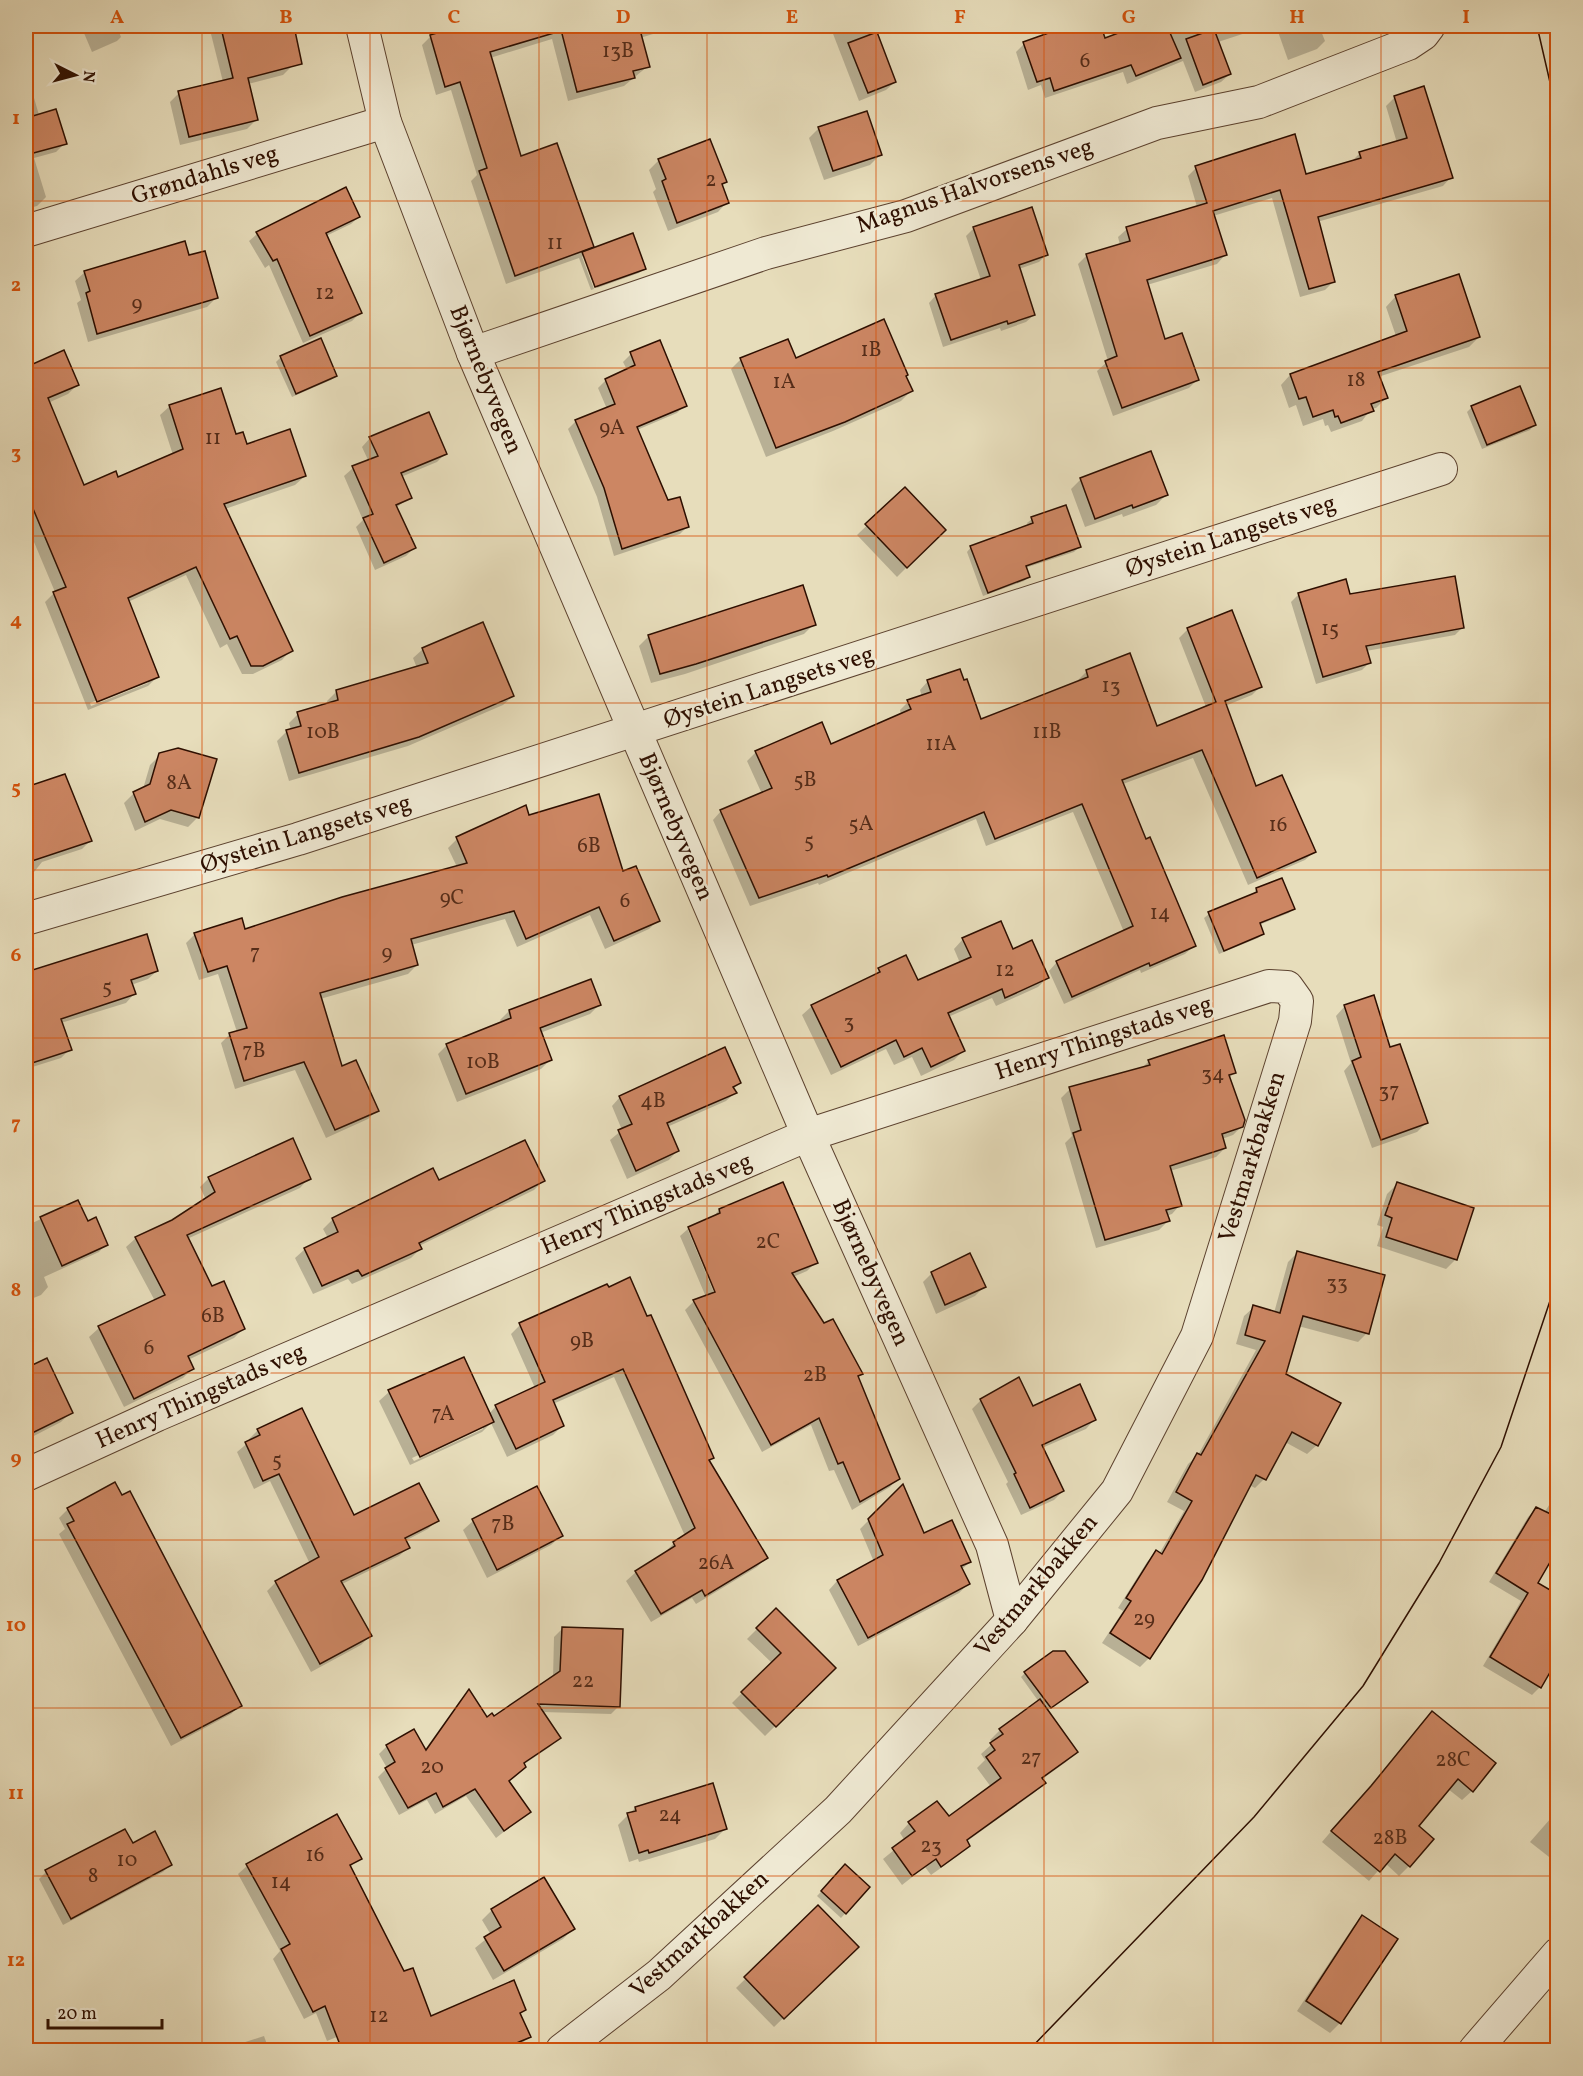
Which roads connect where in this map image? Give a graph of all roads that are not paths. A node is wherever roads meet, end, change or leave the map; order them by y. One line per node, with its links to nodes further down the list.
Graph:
1 (362, 26): 3 (street, Bjørnebyvegen)
2 (1418, 35): 5 (street, Magnus Halvorsens veg)
3 (385, 122): 4 (street, Grøndahls veg); 5 (street, Bjørnebyvegen)
4 (26, 231)
5 (472, 353): 7 (street, Bjørnebyvegen)
6 (1441, 469): 7 (street, Øystein Langsets veg)
7 (634, 731): 8 (street, Øystein Langsets veg); 10 (street, Bjørnebyvegen)
8 (26, 919)
9 (1287, 987): 10 (street, Henry Thingstads veg); 12 (street, Vestmarkbakken)
10 (808, 1135): 11 (street, Henry Thingstads veg); 12 (street, Bjørnebyvegen)
11 (26, 1474)
12 (1012, 1620): 14 (street, Vestmarkbakken)
13 (1557, 1954): 15 (street)
14 (562, 2050)
15 (1475, 2050)

